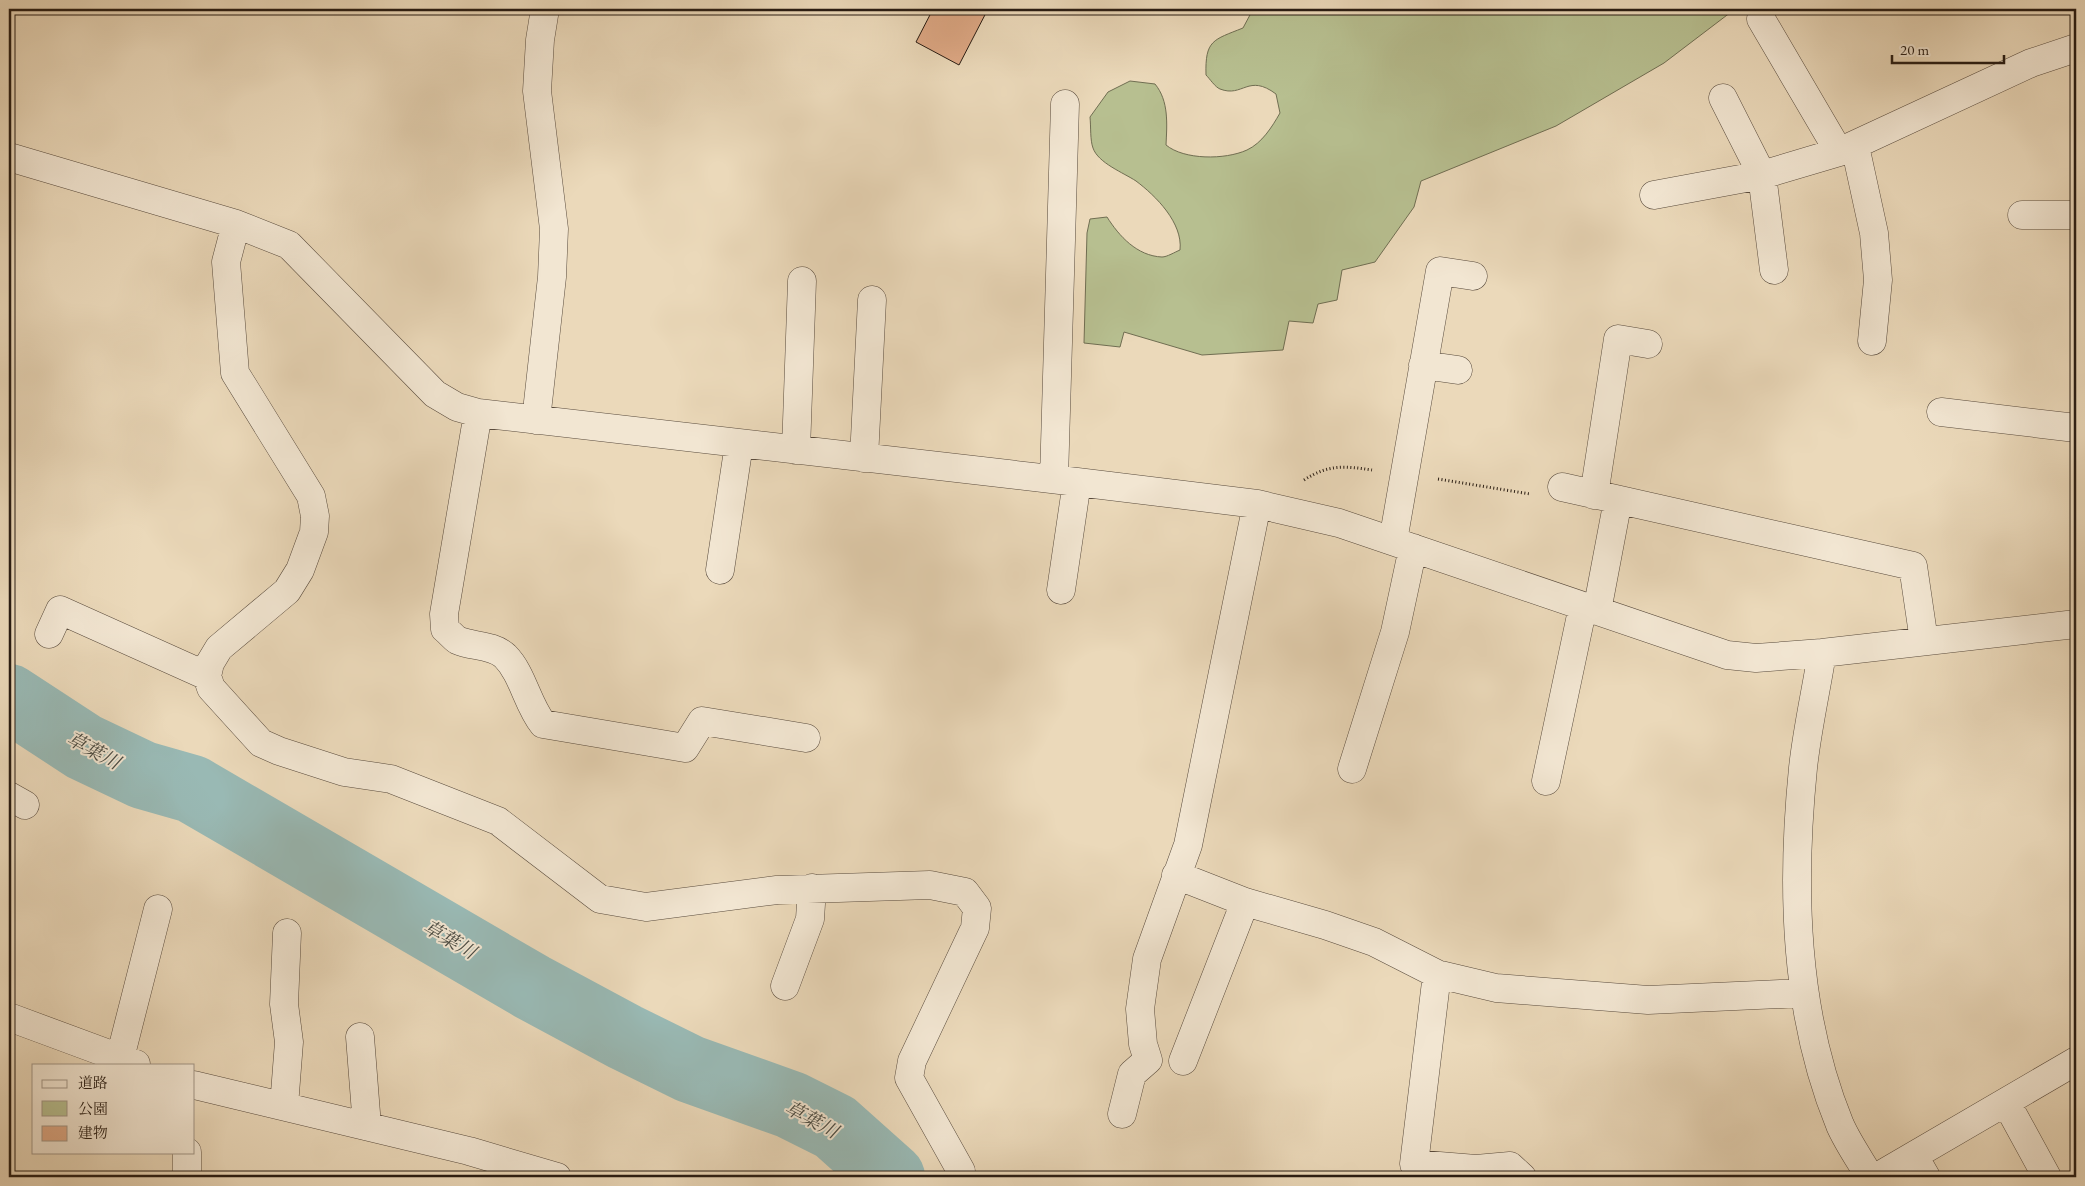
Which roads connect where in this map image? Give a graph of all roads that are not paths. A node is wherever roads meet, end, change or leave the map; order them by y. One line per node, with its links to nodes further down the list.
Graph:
1 (545, 9): 23 (street)
2 (1761, 19): 6 (street)
3 (2076, 48): 6 (street)
4 (1724, 98): 8 (street)
5 (1065, 104): 28 (street)
6 (1847, 149): 8 (street); 17 (street)
7 (9, 157): 12 (street)
8 (1762, 175): 9 (street); 13 (street)
9 (1654, 195)
10 (2022, 215): 11 (street)
11 (2076, 215)
12 (236, 224): 22 (street); 40 (street)
13 (1774, 270)
14 (1473, 276): 19 (street)
15 (802, 280): 26 (street)
16 (872, 300): 27 (street)
17 (1872, 340)
18 (1648, 344): 30 (street)
19 (1423, 365): 20 (street); 32 (street)
20 (1458, 370)
21 (1941, 412): 24 (street)
22 (478, 413): 23 (street); 41 (street)
23 (536, 420): 25 (street)
24 (2076, 428)
25 (739, 444): 26 (street); 33 (street)
26 (796, 450): 27 (street)
27 (864, 458): 28 (street)
28 (1065, 480): 31 (street); 34 (street)
29 (1562, 488): 30 (street)
30 (1606, 498): 35 (street); 38 (street)
31 (1258, 504): 32 (street); 44 (street)
32 (1403, 545): 35 (street); 42 (street)
33 (720, 570)
34 (1061, 590)
35 (1590, 608): 39 (street); 43 (street)
36 (2076, 624): 38 (street)
37 (49, 634): 40 (street)
38 (1924, 641): 39 (street)
39 (1822, 653): 51 (street)
40 (207, 676): 45 (street)
41 (806, 738)
42 (1352, 769)
43 (1546, 781)
44 (1176, 875): 46 (street); 60 (street)
45 (812, 888): 50 (street); 66 (street)
46 (1245, 902): 49 (street); 55 (street)
47 (158, 909): 54 (street)
48 (288, 933): 59 (street)
49 (1437, 974): 51 (street); 67 (street)
50 (785, 986)
51 (1803, 993): 68 (street)
52 (9, 1016): 54 (street)
53 (360, 1037): 61 (street)
54 (129, 1061)
55 (1183, 1061)
56 (2076, 1061): 58 (street)
57 (195, 1085): 59 (street)
58 (2006, 1102): 63 (street); 70 (street)
59 (284, 1106): 61 (street)
60 (1122, 1114)
61 (367, 1126): 65 (street)
62 (187, 1154): 64 (street)
63 (1920, 1166): 69 (street)
64 (187, 1177)
65 (557, 1177)
66 (961, 1177)
67 (1522, 1177)
68 (1870, 1177)
69 (1877, 1177)
70 (2047, 1177)

